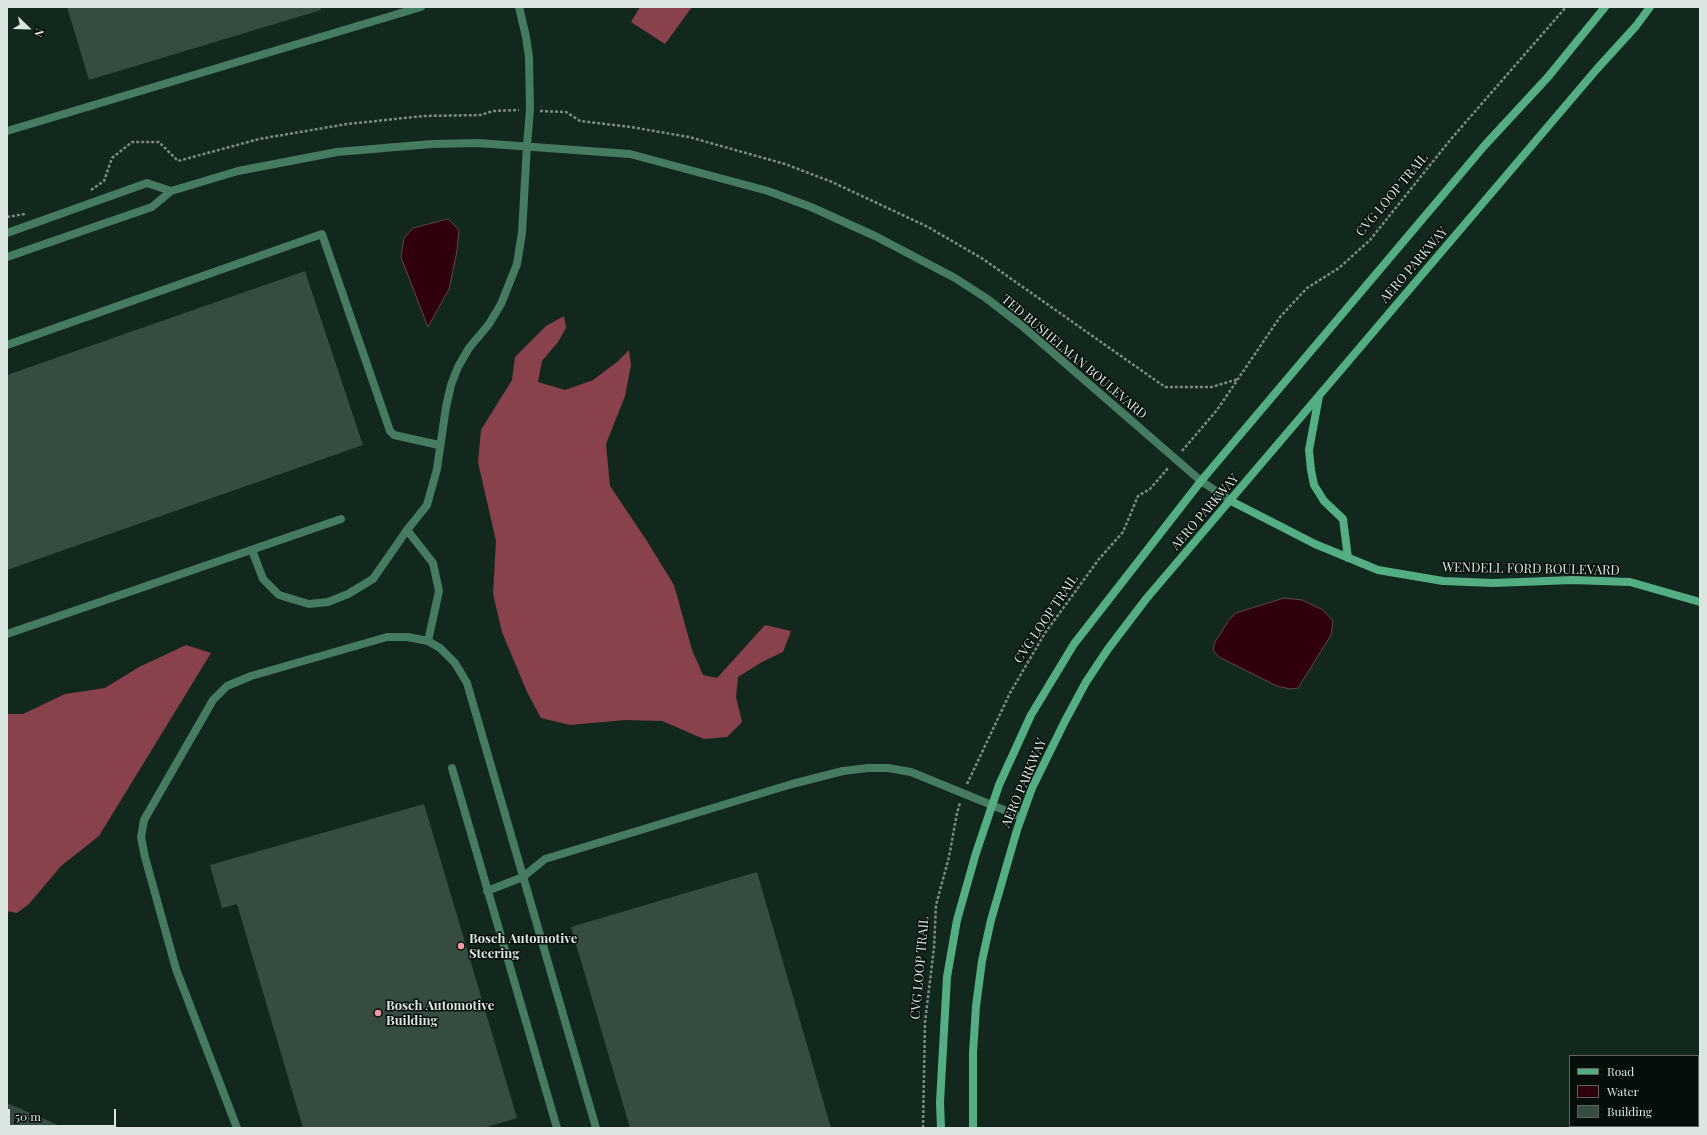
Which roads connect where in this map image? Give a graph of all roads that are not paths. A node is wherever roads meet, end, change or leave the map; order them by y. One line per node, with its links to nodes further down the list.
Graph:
1 (421, 7): 5 (street)
2 (518, 7): 6 (street)
3 (1605, 7): 13 (main road, AERO PARKWAY)
4 (1650, 7): 11 (main road, AERO PARKWAY)
5 (7, 131)
6 (527, 145): 7 (street, TED BUSHELMAN BOULEVARD); 12 (street); 13 (street, TED BUSHELMAN BOULEVARD)
7 (171, 191): 8 (street); 9 (street, TED BUSHELMAN BOULEVARD)
8 (7, 232)
9 (7, 257)
10 (7, 346): 12 (street)
11 (1320, 394): 14 (main road, AERO PARKWAY); 18 (main road)
12 (439, 446): 16 (street)
13 (1200, 481): 14 (street, TED BUSHELMAN BOULEVARD); 23 (main road, AERO PARKWAY)
14 (1231, 501): 18 (main road, WENDELL FORD BOULEVARD); 24 (main road, AERO PARKWAY)
15 (341, 519): 17 (street)
16 (406, 530): 17 (street); 21 (street)
17 (252, 550): 20 (street)
18 (1348, 558): 19 (main road, WENDELL FORD BOULEVARD)
19 (1700, 602)
20 (7, 634)
21 (428, 641): 25 (street); 27 (street)
22 (452, 768): 26 (street)
23 (992, 806): 24 (street); 25 (street); 30 (main road, AERO PARKWAY)
24 (1021, 817): 31 (main road, AERO PARKWAY)
25 (523, 877): 26 (street); 29 (street)
26 (487, 891): 28 (street)
27 (237, 1128)
28 (557, 1128)
29 (596, 1128)
30 (941, 1128)
31 (973, 1128)

